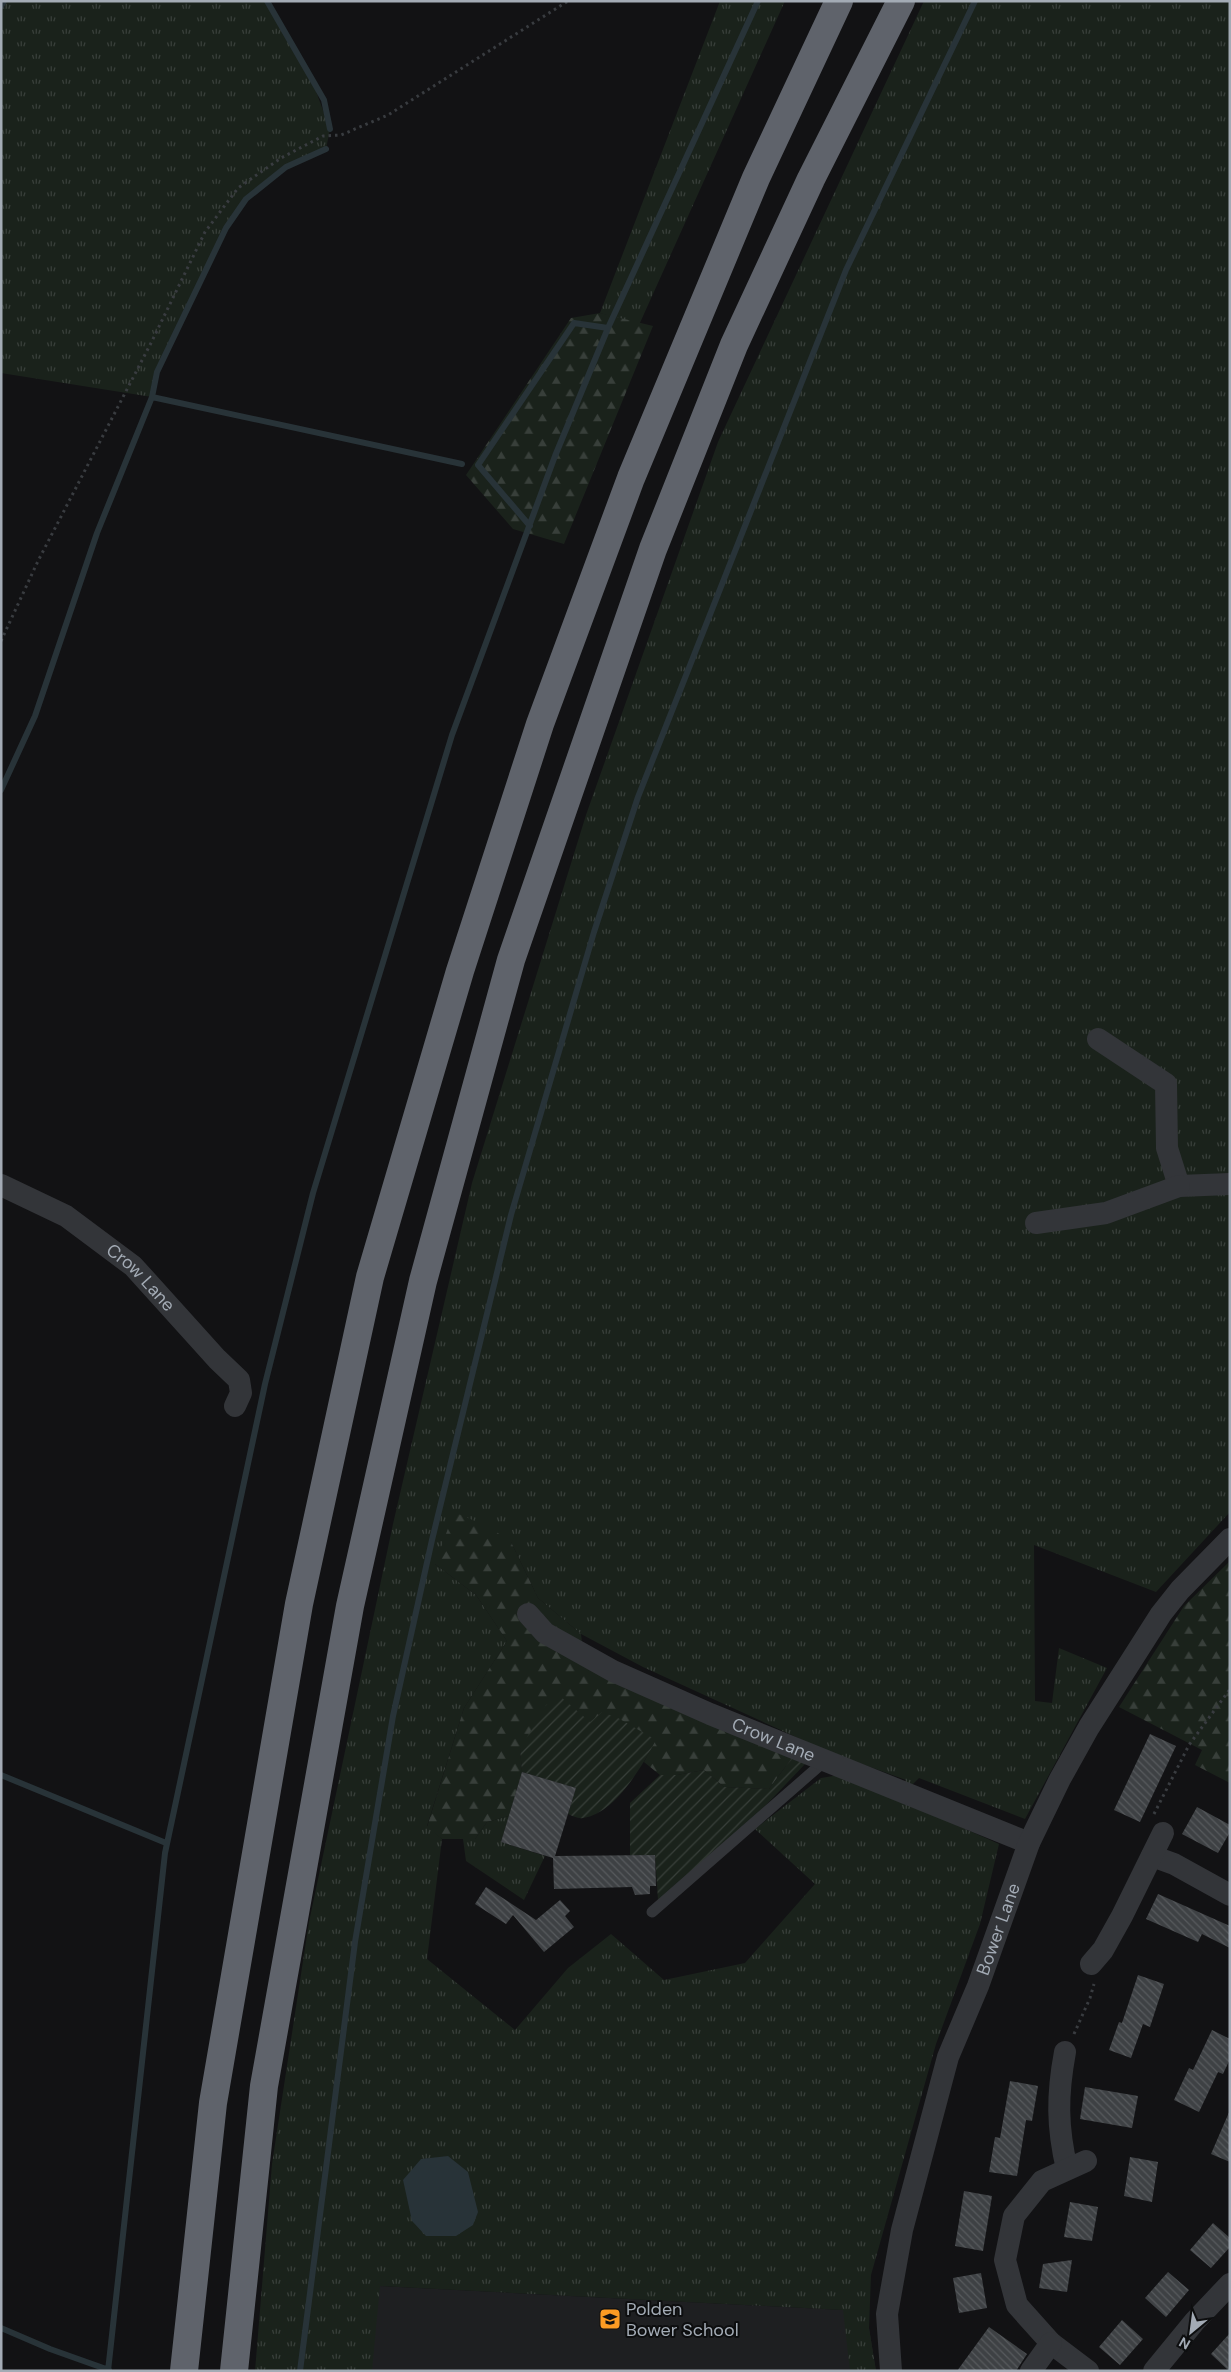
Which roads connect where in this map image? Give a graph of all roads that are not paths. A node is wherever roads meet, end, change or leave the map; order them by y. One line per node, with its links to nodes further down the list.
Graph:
1 (839, 1): 21 (highway)
2 (901, 1): 22 (highway)
3 (1098, 1038): 6 (street)
4 (1230, 1184): 6 (street)
5 (1, 1185): 8 (street, Crow Lane)
6 (1179, 1186): 7 (street)
7 (1036, 1223)
8 (235, 1406)
9 (1230, 1539): 13 (street, Bower Lane)
10 (528, 1614): 11 (street, Crow Lane)
11 (826, 1760): 13 (street, Crow Lane); 16 (lane)
12 (1163, 1833): 14 (street)
13 (1029, 1843): 23 (street, Bower Lane)
14 (1152, 1856): 15 (street); 17 (street)
15 (1230, 1895)
16 (652, 1912)
17 (1097, 1957)
18 (1065, 2052): 20 (street)
19 (1230, 2284): 26 (street)
20 (1051, 2343): 24 (street); 25 (street)
21 (184, 2371)
22 (234, 2371)
23 (891, 2371)
24 (1031, 2371)
25 (1088, 2371)
26 (1154, 2371)

